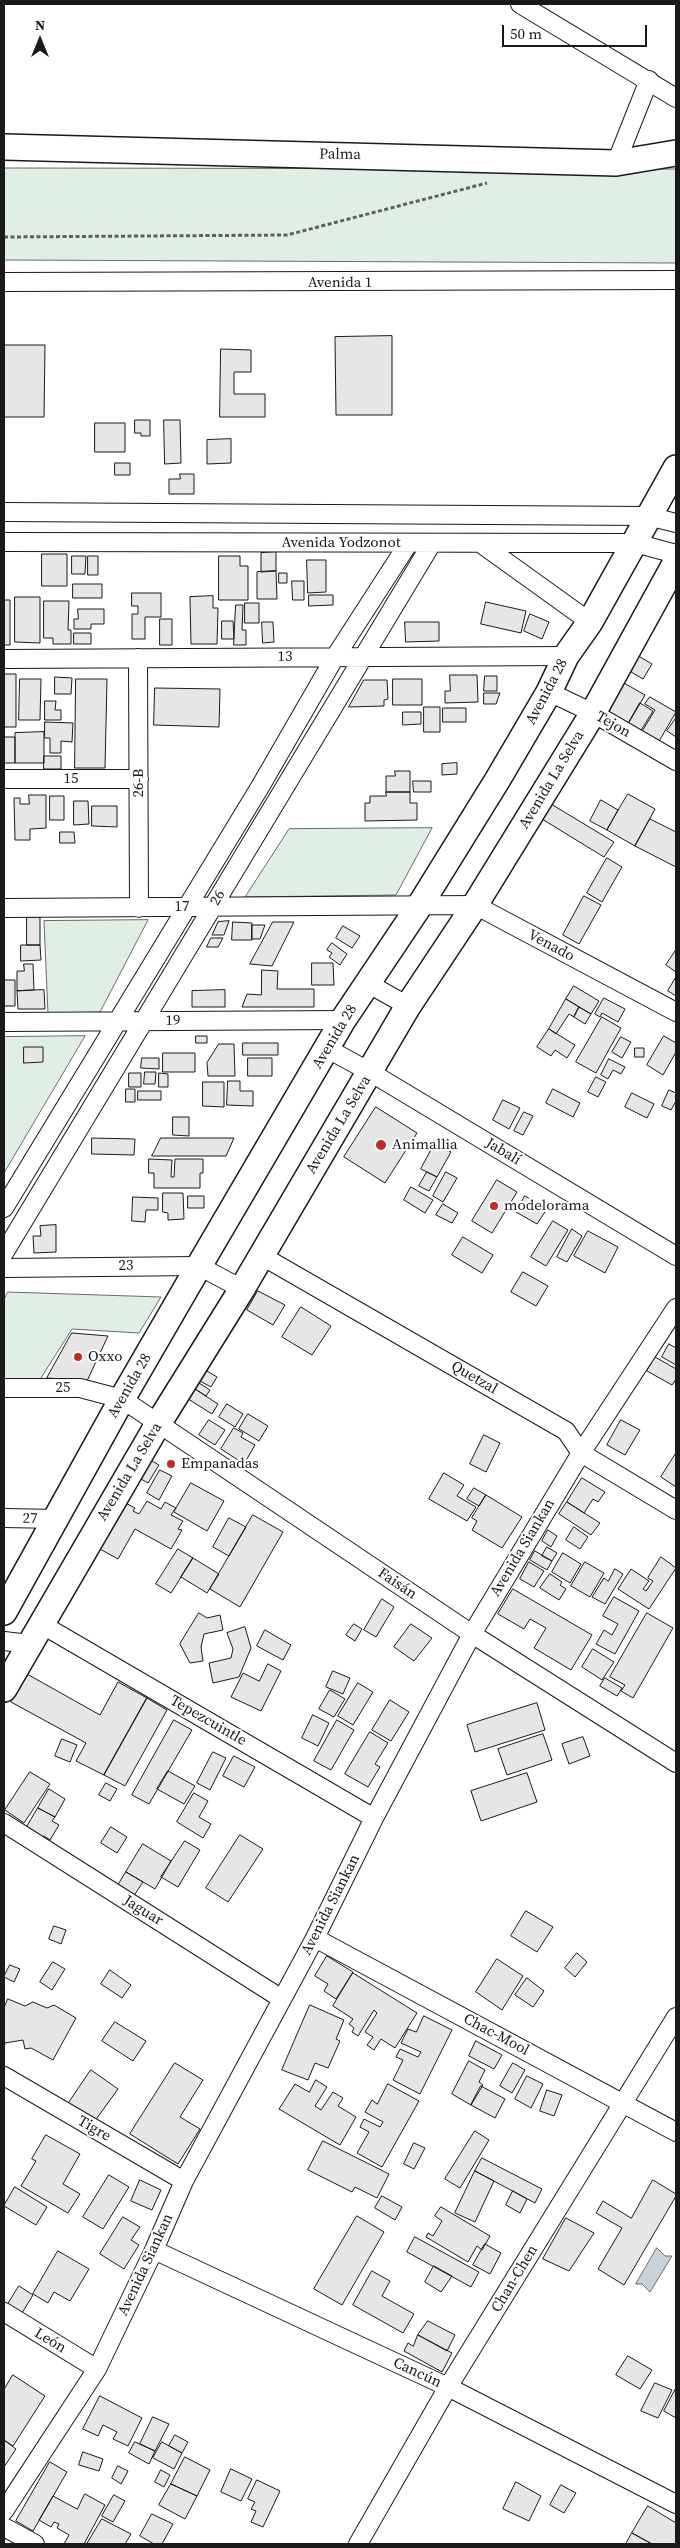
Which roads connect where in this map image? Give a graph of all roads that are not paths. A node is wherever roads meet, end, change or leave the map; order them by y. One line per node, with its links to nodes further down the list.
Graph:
1 (520, 4): 2 (street)
2 (648, 80): 3 (street); 6 (street)
3 (676, 98)
4 (4, 147): 6 (street, Palma)
5 (676, 153): 6 (street, Palma)
6 (616, 162)
7 (676, 280): 8 (street, Avenida 1)
8 (4, 282)
9 (676, 468): 11 (street, Avenida 28)
10 (4, 512): 11 (street, Avenida Yodzonot)
11 (648, 516): 12 (street, Avenida Yodzonot); 16 (street, Avenida 28)
12 (676, 523)
13 (4, 542): 17 (street, Avenida Yodzonot)
14 (432, 543): 15 (street, Avenida Yodzonot); 17 (street, Avenida Yodzonot); 23 (street, 26)
15 (480, 543): 16 (street, Avenida Yodzonot); 20 (street)
16 (634, 543): 18 (street, Avenida Yodzonot); 20 (street, Avenida 28)
17 (408, 544): 22 (street)
18 (676, 554)
19 (676, 562): 27 (street, Avenida La Selva)
20 (590, 622): 21 (street, Avenida 28)
21 (566, 656): 23 (street, 13); 26 (street, Avenida 28)
22 (335, 657): 23 (street, 13); 24 (street, 13); 33 (street)
23 (363, 657): 34 (street, 26)
24 (138, 658): 25 (street, 13); 30 (street, 26-B)
25 (4, 659)
26 (549, 692): 27 (street, Tejon); 31 (street, Avenida 28)
27 (593, 713): 28 (street, Tejon); 32 (street, Avenida La Selva)
28 (676, 761)
29 (4, 779): 30 (street, 15)
30 (138, 779): 36 (street, 26-B)
31 (420, 905): 32 (street, Venado); 34 (street, 17); 37 (street, Avenida 28)
32 (475, 905): 38 (street, Avenida La Selva); 39 (street, Venado)
33 (188, 907): 34 (street, 17); 36 (street, 17); 41 (street)
34 (212, 907): 42 (street, 26)
35 (4, 908): 36 (street, 17)
36 (139, 908)
37 (369, 984): 38 (street); 40 (street, Avenida 28)
38 (408, 1006): 45 (street, Avenida La Selva)
39 (676, 1012)
40 (343, 1020): 42 (street, 19); 44 (street, Avenida 28)
41 (119, 1021): 42 (street, 19); 43 (street, 19); 46 (street)
42 (143, 1021): 47 (street, 26)
43 (4, 1022)
44 (328, 1049): 45 (street, Jabalí); 50 (street, Avenida 28)
45 (370, 1072): 48 (street, Avenida La Selva); 49 (street, Jabalí)
46 (4, 1208)
47 (4, 1254)
48 (262, 1256): 52 (street, Avenida La Selva); 57 (street, Quetzal)
49 (676, 1256)
50 (199, 1266): 51 (street, 23); 52 (street, 23); 55 (street, Avenida 28)
51 (4, 1268)
52 (242, 1289): 56 (street, Avenida La Selva)
53 (676, 1308): 57 (street, Avenida Siankan)
54 (4, 1388): 55 (street, 25)
55 (122, 1399): 56 (street, Faisán); 60 (street, Avenida 28)
56 (158, 1424): 62 (street, Avenida La Selva); 63 (street, Faisán)
57 (580, 1453): 58 (street, Quetzal); 63 (street, Avenida Siankan)
58 (676, 1510)
59 (4, 1518): 60 (street, 27)
60 (56, 1519): 61 (street, Avenida 28)
61 (4, 1612)
62 (35, 1634): 64 (street); 65 (street, Avenida La Selva); 67 (street, Tepezcuintle)
63 (472, 1634): 66 (street, Faisán); 67 (street, Avenida Siankan)
64 (4, 1641)
65 (4, 1689)
66 (676, 1763)
67 (374, 1818): 69 (street, Avenida Siankan)
68 (4, 1823): 70 (street, Jaguar)
69 (315, 1938): 70 (street, Avenida Siankan); 73 (street, Chac-Mool)
70 (282, 1999): 75 (street, Avenida Siankan)
71 (676, 2017): 73 (street, Chan-Chen)
72 (4, 2076): 75 (street, Tigre)
73 (622, 2103): 74 (street, Chac-Mool); 79 (street, Chan-Chen)
74 (676, 2132)
75 (184, 2181): 76 (street, Avenida Siankan)
76 (154, 2250): 78 (street, Avenida Siankan); 79 (street, Cancún)
77 (4, 2312): 78 (street, León)
78 (97, 2369): 81 (street, Avenida Siankan)
79 (448, 2388): 80 (street, Cancún); 84 (street, Chan-Chen)
80 (676, 2504)
81 (4, 2511)
82 (4, 2527): 83 (street)
83 (35, 2544)
84 (358, 2544)

